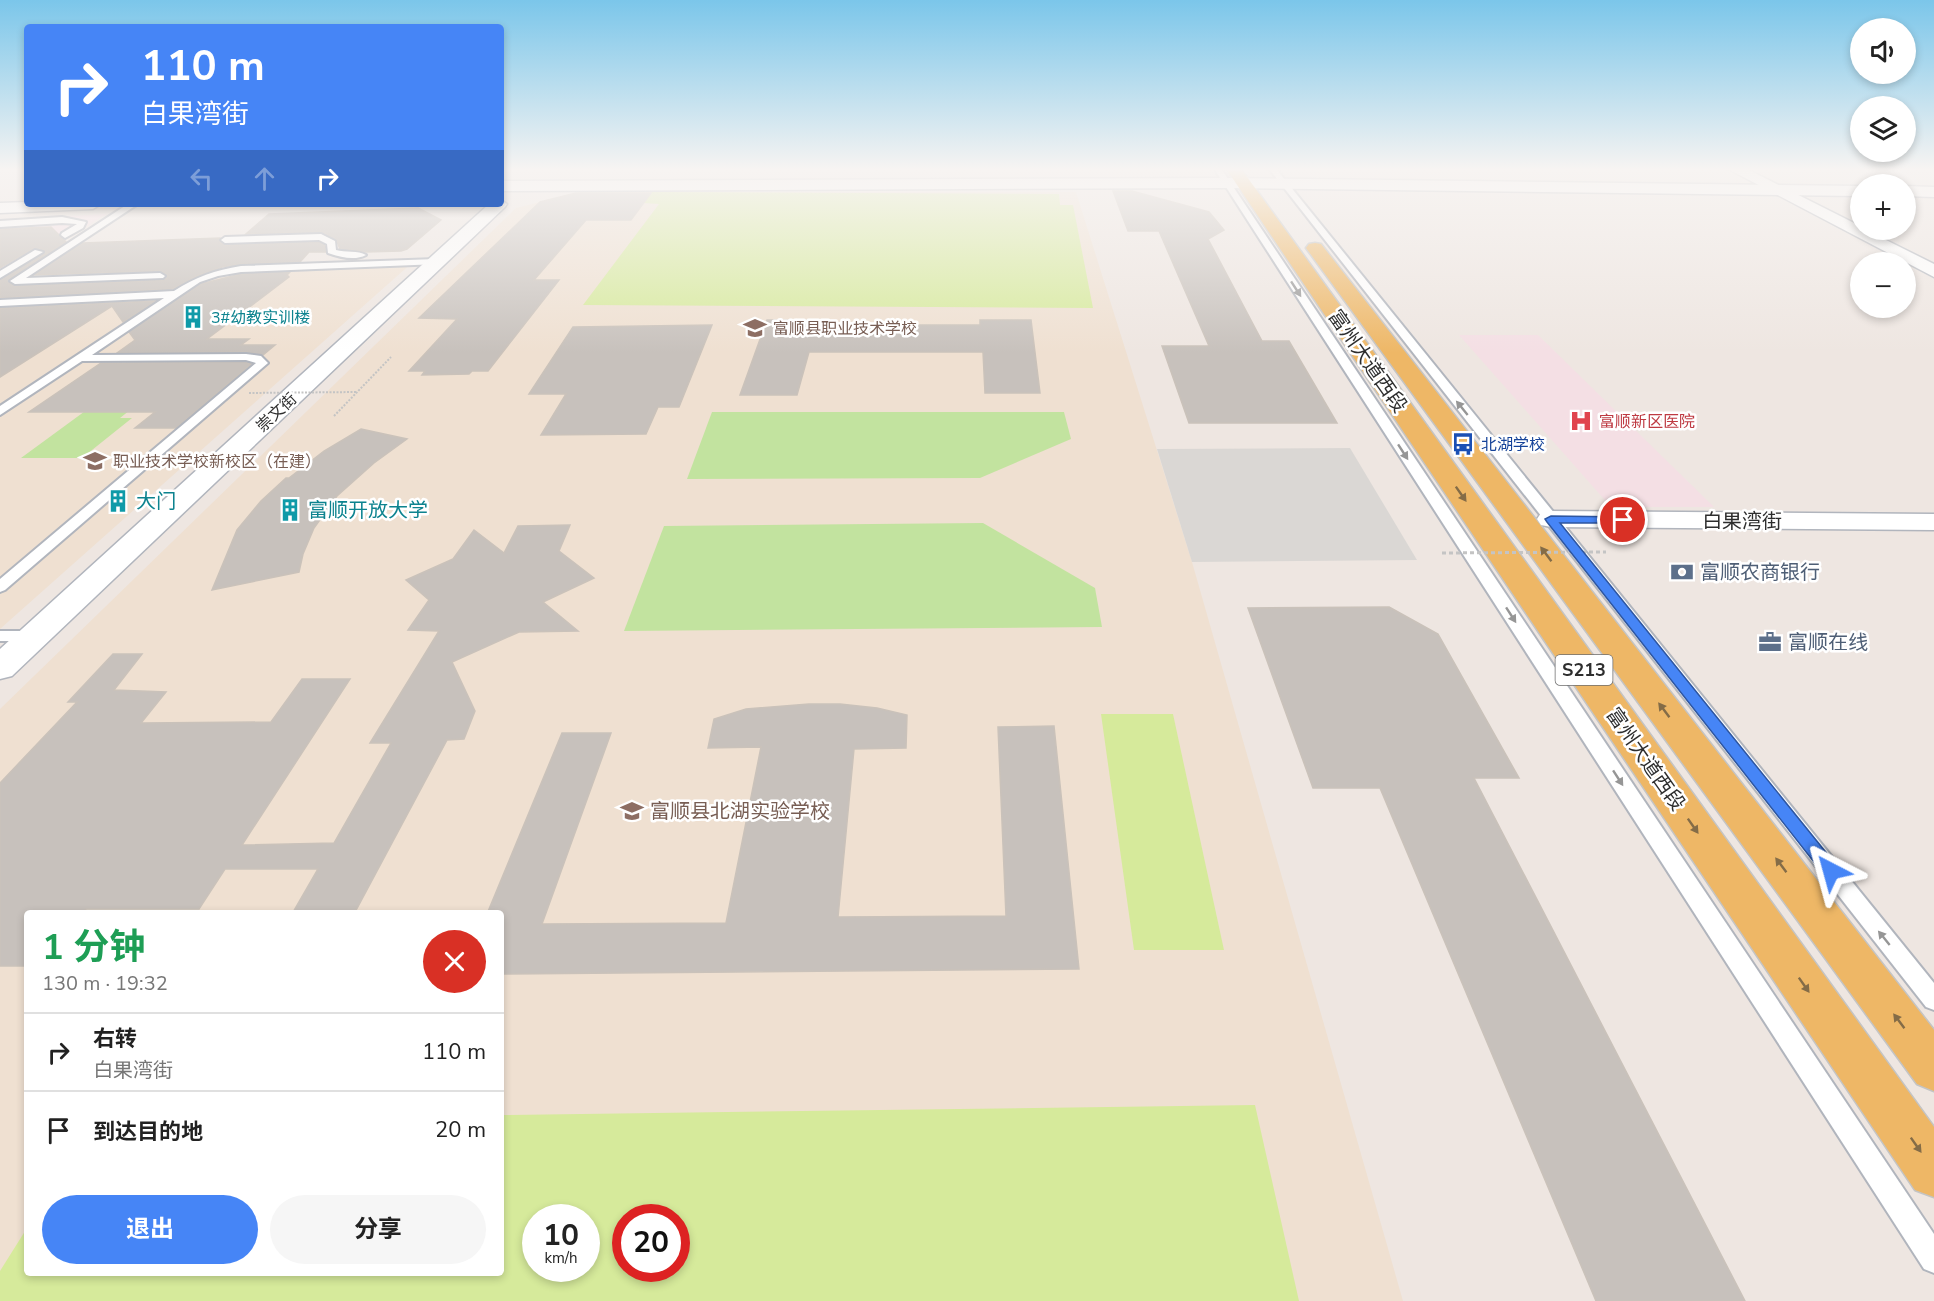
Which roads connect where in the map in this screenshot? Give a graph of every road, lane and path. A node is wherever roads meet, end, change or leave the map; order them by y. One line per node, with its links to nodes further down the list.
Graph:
1 (73, 231): 9 (lane)
2 (93, 231): 15 (lane)
3 (470, 231): 12 (street, 崇文街)
4 (1284, 231): 35 (lane, one-way to 35)
5 (1287, 231): 34 (main road, 富州大道西段 / S213, one-way to 34)
6 (1291, 231): 33 (main road, 富州大道西段 / S213, one-way to 6)
7 (1297, 231): 24 (lane, one-way to 7)
8 (1855, 231): 13 (street)
9 (58, 240)
10 (225, 240): 12 (lane)
11 (48, 246): 14 (lane)
12 (441, 258): 16 (lane); 30 (street, 崇文街)
13 (1934, 271)
14 (0, 275)
15 (160, 276)
16 (177, 294): 17 (lane); 19 (lane)
17 (0, 303)
18 (391, 357): 20 (path)
19 (80, 358): 22 (lane); 28 (lane)
20 (357, 392): 21 (path, bridge); 23 (path)
21 (249, 393)
22 (0, 411)
23 (334, 416)
24 (1551, 519): 25 (street, 白果湾街); 32 (lane, one-way to 24)
25 (1934, 522)
26 (1606, 552): 27 (path, bridge)
27 (1442, 553)
28 (0, 587)
29 (0, 636): 30 (lane)
30 (34, 636): 31 (street, 崇文街)
31 (0, 668)
32 (1934, 1000)
33 (1934, 1068)
34 (1934, 1171)
35 (1934, 1259)

